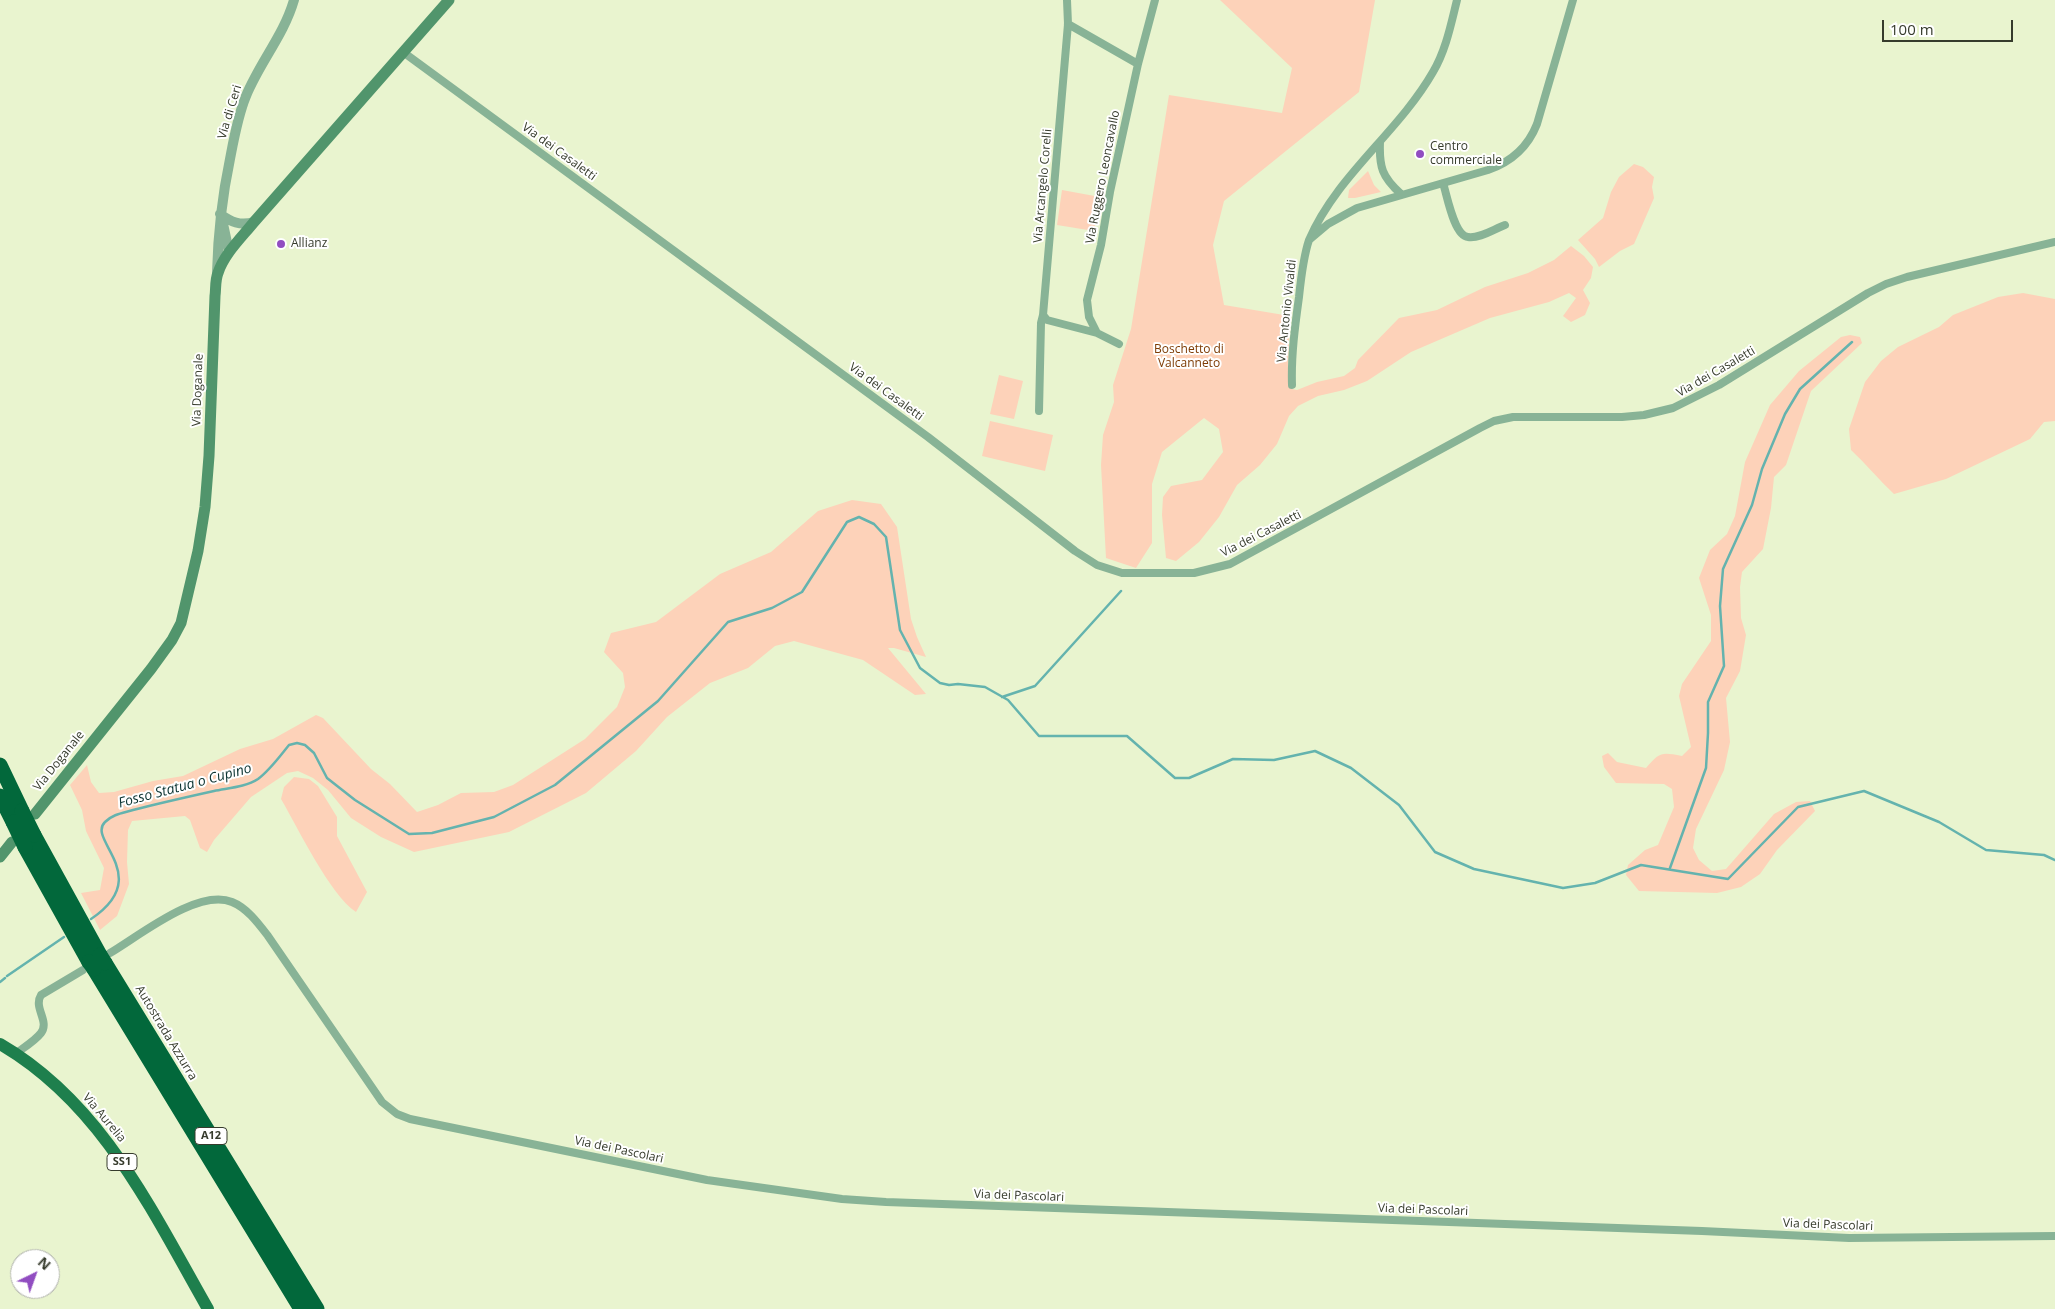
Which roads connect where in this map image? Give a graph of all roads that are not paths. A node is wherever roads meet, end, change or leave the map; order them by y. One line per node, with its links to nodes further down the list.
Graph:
1 (294, 0): 13 (street, Via di Ceri)
2 (449, 0): 8 (main road, Via Doganale)
3 (1067, 0): 7 (street, Via Arcangelo Corelli)
4 (1155, 0): 9 (street, Via Ruggero Leoncavallo)
5 (1457, 0): 10 (street)
6 (1573, 0): 11 (street)
7 (1068, 24): 9 (street); 21 (street, Via Arcangelo Corelli)
8 (403, 52): 14 (main road, Via Doganale); 18 (street, Via dei Casaletti)
9 (1138, 64): 22 (street, Via Ruggero Leoncavallo)
10 (1380, 142): 12 (street); 16 (street, Via Antonio Vivaldi)
11 (1443, 182): 12 (street); 15 (street)
12 (1401, 194): 16 (street)
13 (220, 214): 14 (street); 17 (street, Via di Ceri); 19 (street)
14 (254, 222): 19 (main road, Via Doganale)
15 (1504, 225)
16 (1309, 240): 24 (street, Via Antonio Vivaldi)
17 (218, 241): 19 (street); 20 (street, Via di Ceri)
18 (2055, 242)
19 (229, 252): 20 (main road, Via Doganale)
20 (217, 274): 28 (main road, Via Doganale)
21 (1043, 315): 22 (street); 25 (street, Via Arcangelo Corelli)
22 (1097, 333): 23 (street)
23 (1119, 344)
24 (1292, 386)
25 (1039, 411)
26 (0, 765): 28 (highway, Autostrada Azzurra / A12)
27 (0, 796): 28 (highway, Autostrada Azzurra / A12)
28 (23, 816): 29 (highway, Autostrada Azzurra / A12, bridge)
29 (24, 841): 30 (main road); 31 (highway, Autostrada Azzurra / A12)
30 (0, 857)
31 (95, 959): 33 (street, Via dei Pascolari); 34 (street, Via dei Pascolari); 36 (highway, Autostrada Azzurra / A12); 37 (highway, Autostrada Azzurra / A12)
32 (0, 1044): 33 (main road, Via Aurelia / SS1)
33 (15, 1054): 35 (main road, Via Aurelia / SS1)
34 (2055, 1236)
35 (208, 1309)
36 (301, 1309)
37 (317, 1309)

